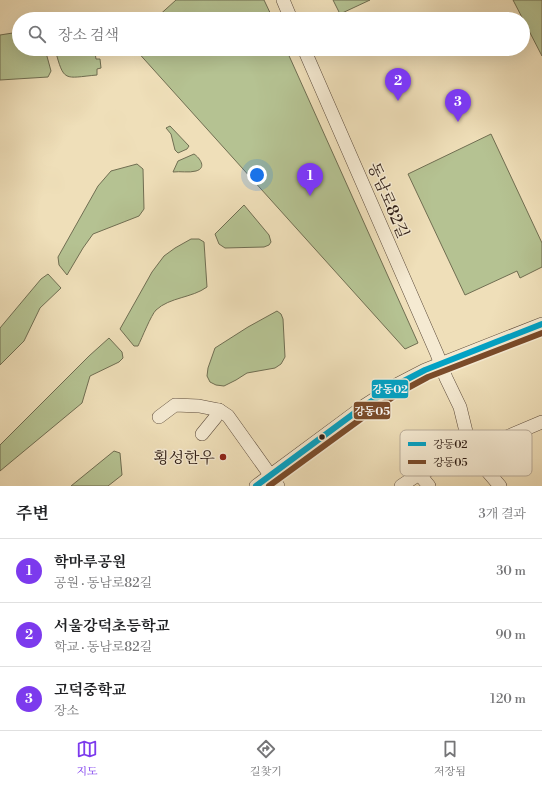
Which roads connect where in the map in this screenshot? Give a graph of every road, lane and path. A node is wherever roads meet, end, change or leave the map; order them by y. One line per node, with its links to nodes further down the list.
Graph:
1 (283, 0): 2 (street)
2 (288, 12)
3 (307, 56): 5 (street, 동남로82길)
4 (542, 324): 5 (street)
5 (441, 365): 9 (street, 동남로82길); 12 (street)
6 (219, 410): 7 (street); 11 (street); 12 (street)
7 (159, 417)
8 (541, 424): 10 (street)
9 (466, 430)
10 (526, 430)
11 (202, 434)
12 (270, 475): 16 (street); 17 (street)
13 (415, 476): 18 (street)
14 (420, 476): 19 (street)
15 (491, 476): 20 (street)
16 (256, 486)
17 (278, 486)
18 (401, 486)
19 (429, 486)
20 (500, 486)

